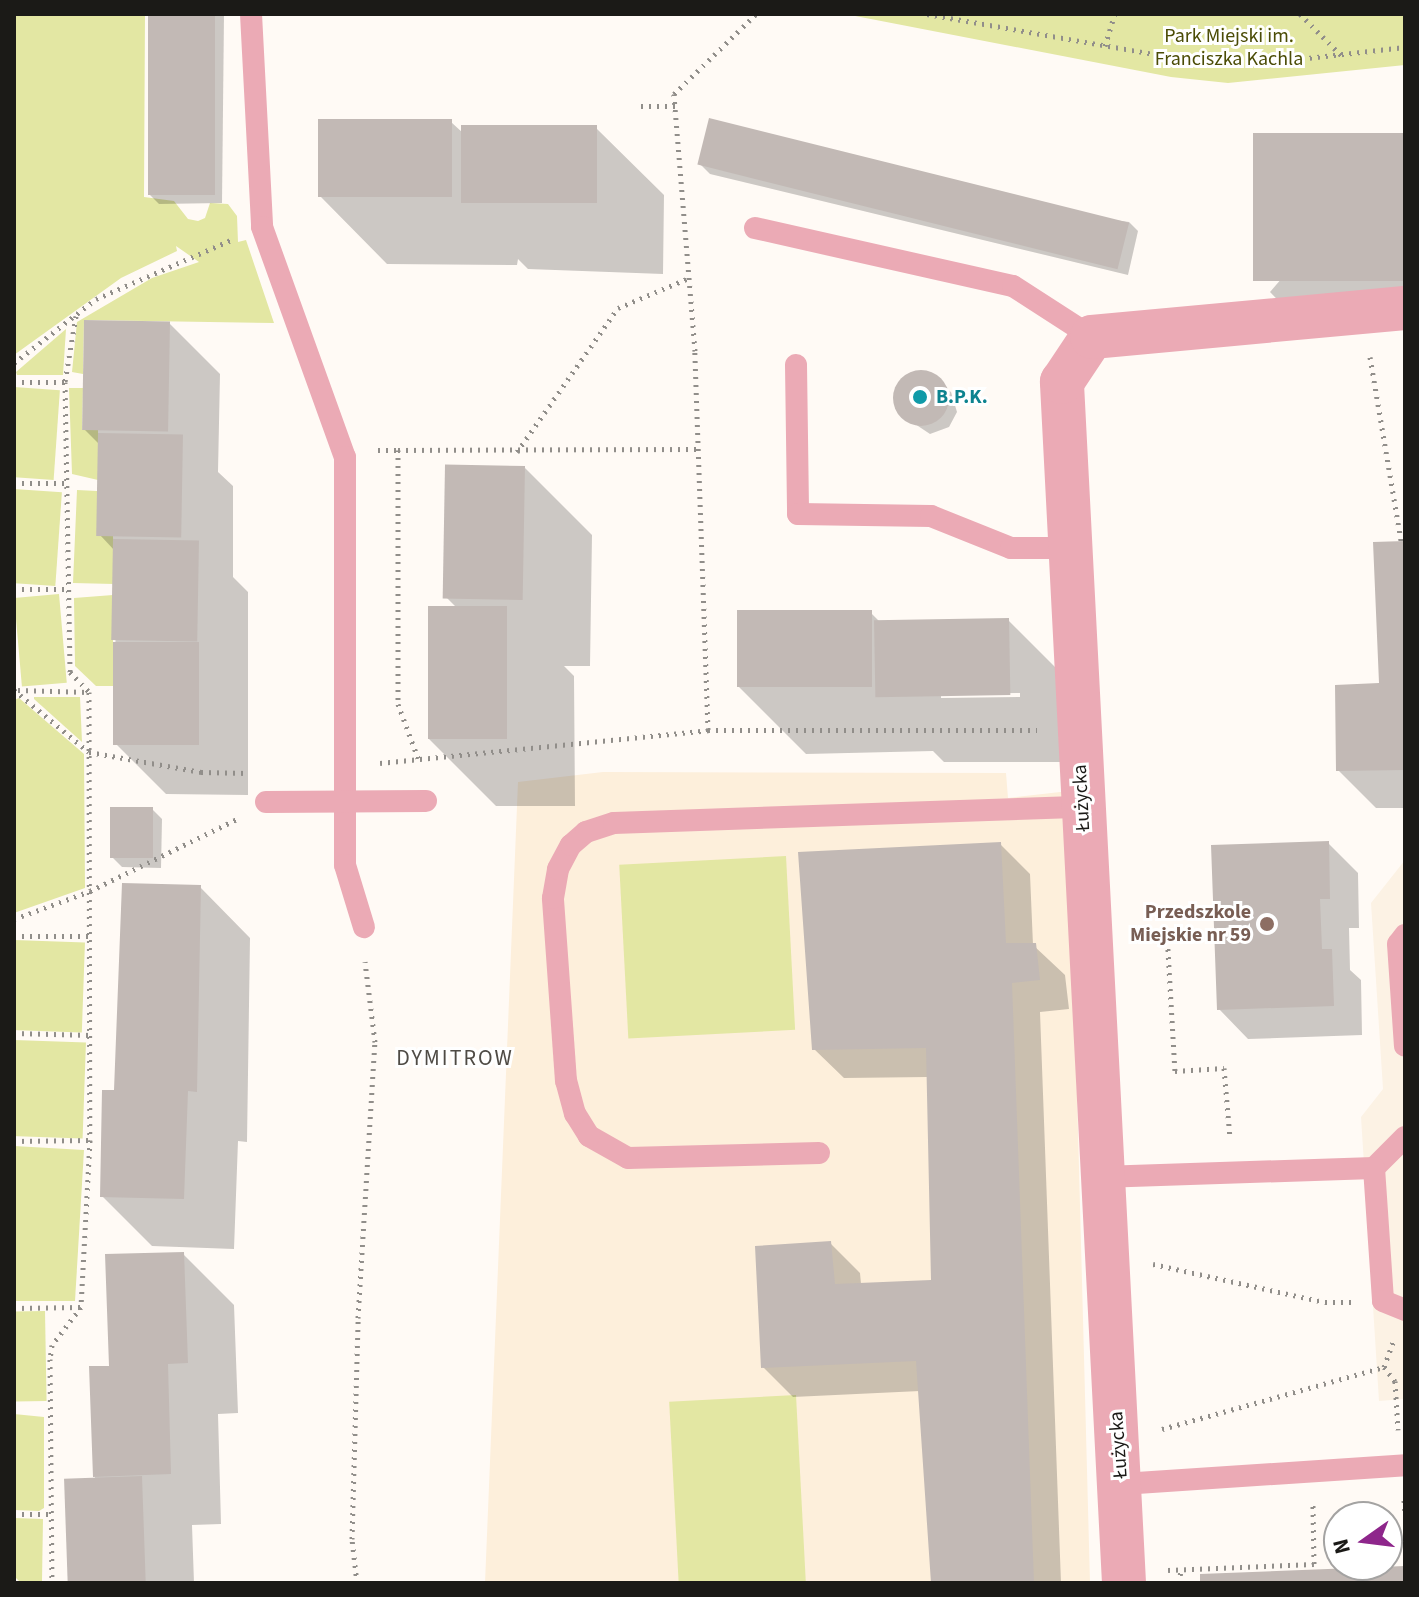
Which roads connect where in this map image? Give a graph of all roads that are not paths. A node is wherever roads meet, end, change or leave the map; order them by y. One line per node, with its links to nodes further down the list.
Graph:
1 (251, 14): 9 (lane)
2 (755, 228): 4 (lane)
3 (1384, 310): 4 (street)
4 (1092, 337): 6 (street, Łużycka)
5 (796, 365): 6 (lane)
6 (1068, 548): 10 (street, Łużycka)
7 (426, 801): 9 (lane)
8 (266, 802): 9 (lane)
9 (346, 803): 11 (lane)
10 (1083, 807): 15 (lane); 17 (street, Łużycka)
11 (364, 927)
12 (1405, 935): 13 (lane)
13 (1405, 1046)
14 (1405, 1137): 16 (lane)
15 (819, 1153)
16 (1374, 1168): 17 (lane); 18 (lane)
17 (1101, 1177): 20 (street, Łużycka)
18 (1405, 1310)
19 (1403, 1465): 20 (lane)
20 (1122, 1484): 21 (street, Łużycka)
21 (1140, 1577)

